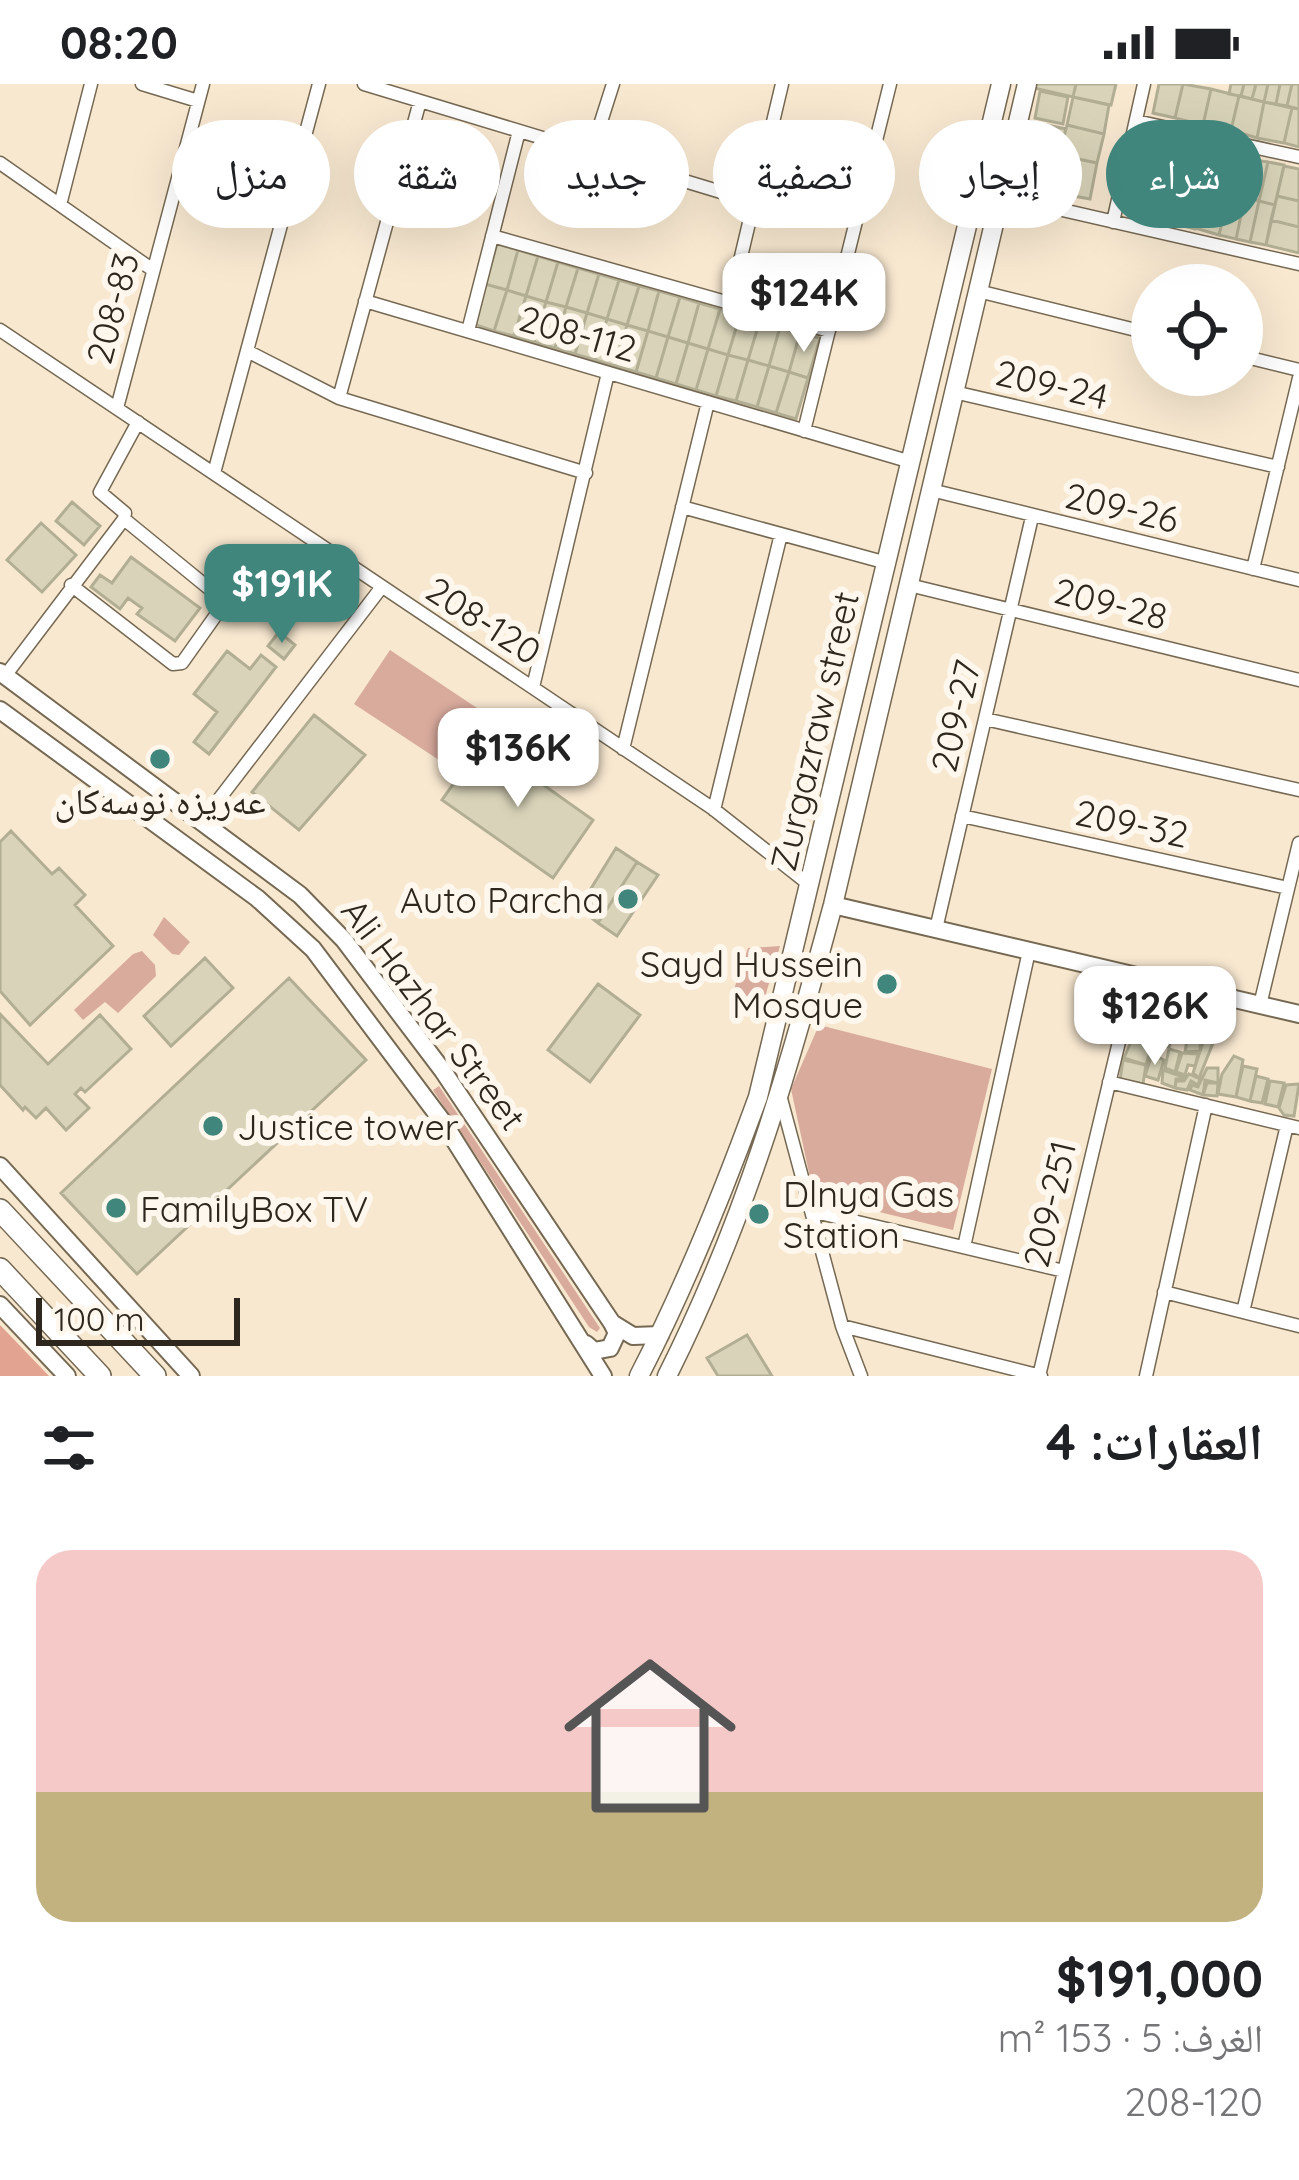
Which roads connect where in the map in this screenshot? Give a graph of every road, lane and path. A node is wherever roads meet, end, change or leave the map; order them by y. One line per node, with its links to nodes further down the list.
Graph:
1 (91, 84): 23 (street)
2 (142, 84): 12 (street)
3 (203, 84): 12 (street, 208-83)
4 (319, 84): 39 (street)
5 (364, 84): 13 (street)
6 (613, 84): 14 (street)
7 (782, 84): 15 (street)
8 (890, 84): 37 (street)
9 (1001, 84): 28 (main road, Zurgazraw street)
10 (1027, 84): 16 (main road, Zurgazraw street)
11 (1144, 84): 17 (street)
12 (198, 101): 31 (street, 208-83)
13 (420, 101): 18 (street); 33 (street)
14 (602, 120)
15 (773, 120)
16 (1018, 120)
17 (1136, 120)
18 (519, 131): 19 (street); 27 (street)
19 (524, 133)
20 (1263, 150): 21 (street)
21 (1299, 158)
22 (0, 163): 23 (street)
23 (60, 205): 31 (street)
24 (748, 228): 34 (street)
25 (993, 228): 29 (main road, Zurgazraw street)
26 (1143, 228): 30 (street)
27 (492, 236): 34 (street); 38 (street)
28 (961, 248): 29 (main road); 49 (main road, Zurgazraw street)
29 (987, 254): 32 (main road, Zurgazraw street)
30 (1299, 264)
31 (153, 270): 46 (street, 208-83)
32 (978, 291): 35 (street); 43 (main road, Zurgazraw street)
33 (365, 301): 38 (street, 208-112); 44 (street)
34 (730, 303): 37 (street)
35 (1131, 329)
36 (0, 330): 46 (street, 208-120)
37 (829, 331): 48 (street)
38 (468, 332): 41 (street, 208-112)
39 (247, 351): 44 (street); 51 (street)
40 (1263, 363): 42 (street)
41 (608, 373): 45 (street, 208-112); 52 (street)
42 (1299, 374): 50 (street)
43 (954, 392): 50 (street, 209-24); 53 (main road, Zurgazraw street)
44 (340, 398): 52 (street)
45 (708, 402): 48 (street, 208-112); 54 (street)
46 (117, 408): 47 (street, 208-120)
47 (138, 422): 51 (street, 208-120); 56 (street)
48 (803, 430): 49 (street, 208-112)
49 (911, 462): 58 (main road, Zurgazraw street)
50 (1278, 467): 59 (street)
51 (214, 473): 63 (street, 208-120)
52 (586, 473): 67 (street)
53 (931, 490): 55 (street, 209-26); 62 (main road, Zurgazraw street)
54 (682, 507): 57 (street); 70 (street)
55 (1032, 517): 59 (street, 209-26); 64 (street, 209-27)
56 (124, 519): 61 (street); 61 (street)
57 (781, 534): 58 (street); 72 (street)
58 (887, 563): 76 (main road, Zurgazraw street)
59 (1253, 569): 60 (street, 209-26)
60 (1299, 580)
61 (71, 585): 65 (street)
62 (909, 585): 64 (street, 209-28); 78 (main road, Zurgazraw street)
63 (381, 588): 67 (street, 208-120); 74 (street)
64 (1010, 610): 66 (street, 209-28); 69 (street, 209-27)
65 (3, 674): 74 (main road, Ali Hazhar Street)
66 (1299, 680)
67 (532, 688): 70 (street, 208-120)
68 (0, 710): 101 (main road, Ali Hazhar Street)
69 (985, 718): 71 (street); 73 (street, 209-27)
70 (623, 749): 72 (street, 208-120)
71 (1299, 790)
72 (714, 810): 76 (street, 208-120)
73 (962, 816): 77 (street, 209-32); 79 (street, 209-27)
74 (203, 820): 97 (main road, Ali Hazhar Street)
75 (1299, 843): 77 (street)
76 (811, 886): 100 (main road, Zurgazraw street)
77 (1288, 888): 82 (street)
78 (833, 905): 79 (main road); 85 (main road, Zurgazraw street)
79 (936, 929): 80 (main road)
80 (1029, 951): 81 (main road); 91 (street)
81 (1135, 976): 82 (main road); 84 (street, 209-251)
82 (1260, 1005): 83 (main road)
83 (1299, 1014)
84 (1109, 1082): 86 (street); 93 (street, 209-251)
85 (780, 1094): 90 (street); 108 (main road, Zurgazraw street)
86 (1206, 1105): 87 (street); 94 (street)
87 (1293, 1126): 96 (street)
88 (0, 1166): 105 (main road)
89 (0, 1210): 104 (highway)
90 (811, 1211): 91 (street); 98 (street)
91 (964, 1247): 93 (street)
92 (0, 1269): 103 (highway)
93 (1064, 1271): 110 (street, 209-251)
94 (1164, 1292): 96 (street); 111 (street)
95 (0, 1305): 102 (main road)
96 (1244, 1312): 99 (street)
97 (613, 1323): 100 (main road); 101 (main road)
98 (842, 1326): 109 (street); 110 (street)
99 (1299, 1326)
100 (660, 1335): 107 (main road, Zurgazraw street)
101 (585, 1343): 106 (main road, Ali Hazhar Street)
102 (68, 1376)
103 (100, 1376)
104 (155, 1376)
105 (190, 1376)
106 (603, 1376)
107 (639, 1376)
108 (667, 1376)
109 (861, 1376)
110 (1040, 1376)
111 (1146, 1376)

